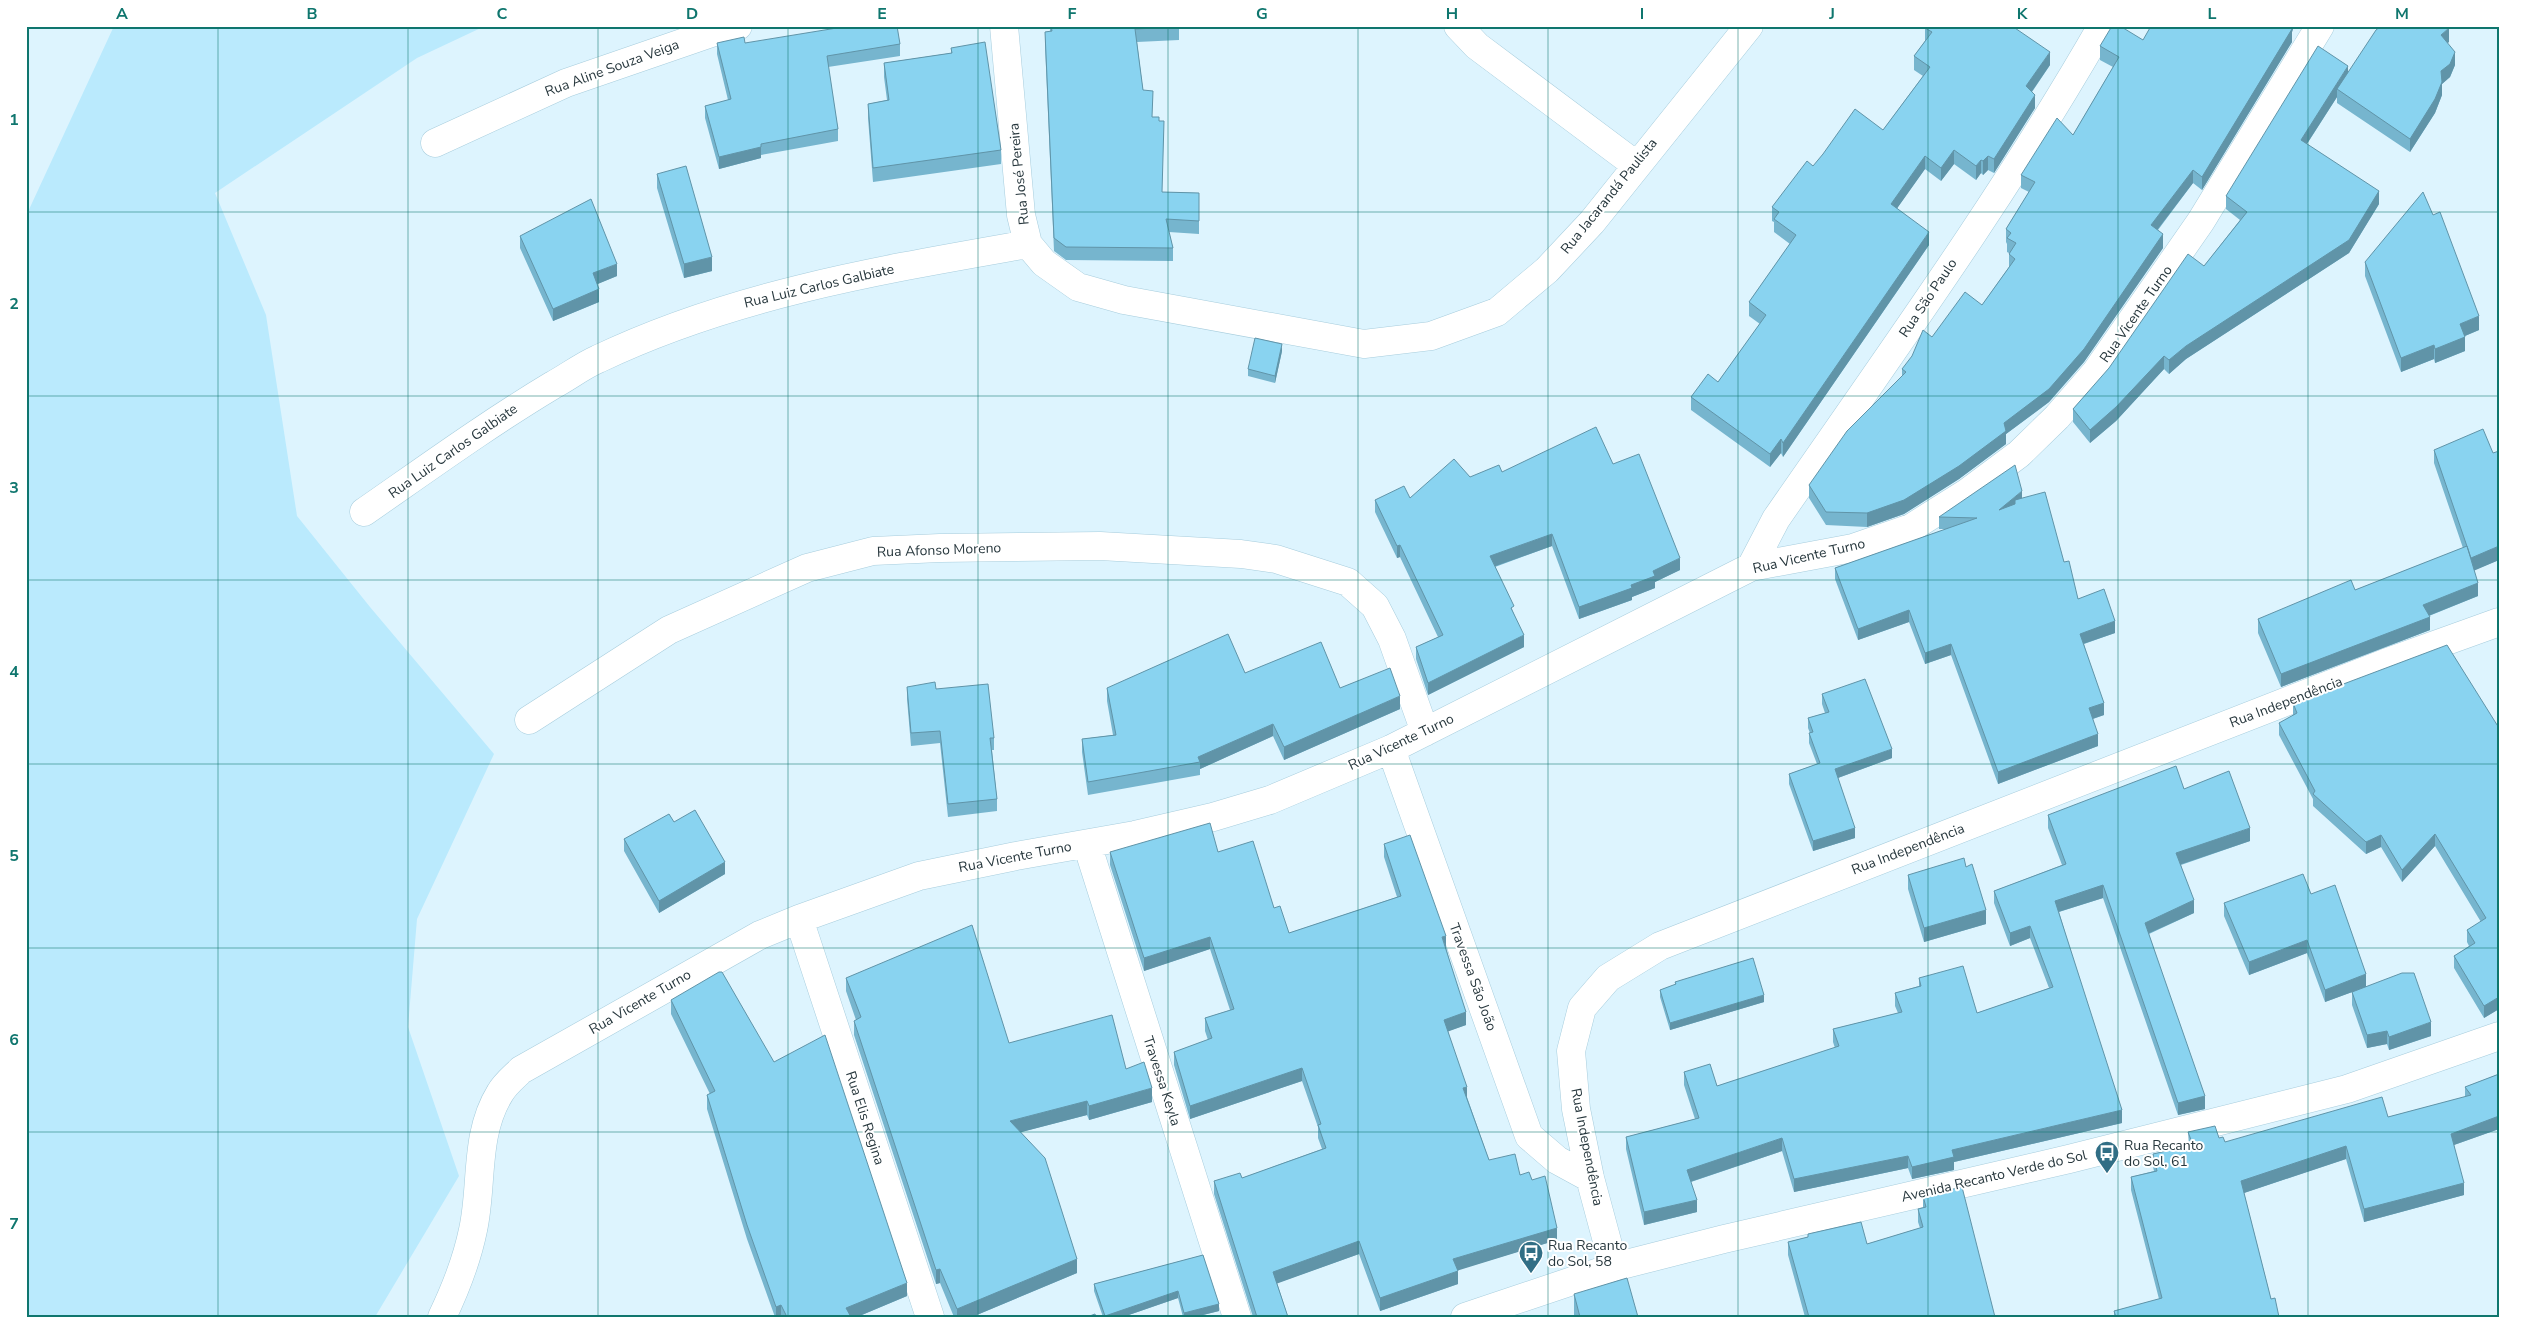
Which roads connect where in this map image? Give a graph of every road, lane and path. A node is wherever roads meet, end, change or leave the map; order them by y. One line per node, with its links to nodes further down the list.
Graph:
1 (738, 26): 7 (street, Rua Aline Souza Veiga)
2 (1004, 26): 9 (street, Rua José Pereira)
3 (1458, 26): 8 (street)
4 (1749, 26): 8 (street, Rua Jacarandá Paulista)
5 (2102, 26): 12 (street, Rua São Paulo)
6 (2320, 26): 12 (street, Rua Vicente Turno)
7 (435, 143)
8 (1636, 165): 10 (street, Rua Jacarandá Paulista)
9 (1028, 244): 10 (street, Rua José Pereira); 11 (street, Rua Luiz Carlos Galbiate)
10 (1265, 328)
11 (364, 512)
12 (1752, 568): 15 (street, Rua Vicente Turno)
13 (2499, 622): 20 (street, Rua Independência)
14 (529, 720): 15 (street, Rua Afonso Moreno)
15 (1425, 732): 16 (street, Rua Vicente Turno)
16 (1390, 749): 17 (street, Rua Vicente Turno); 20 (street, Travessa São João)
17 (1086, 844): 18 (street, Rua Vicente Turno); 24 (street, Travessa Keyla)
18 (799, 919): 22 (street, Rua Vicente Turno); 23 (street, Rua Elis Regina)
19 (2499, 1036): 21 (street, Avenida Recanto Verde do Sol)
20 (1590, 1178): 21 (street, Rua Independência)
21 (1614, 1267): 25 (street, Avenida Recanto Verde do Sol)
22 (442, 1317)
23 (930, 1317)
24 (1237, 1317)
25 (1465, 1317)

